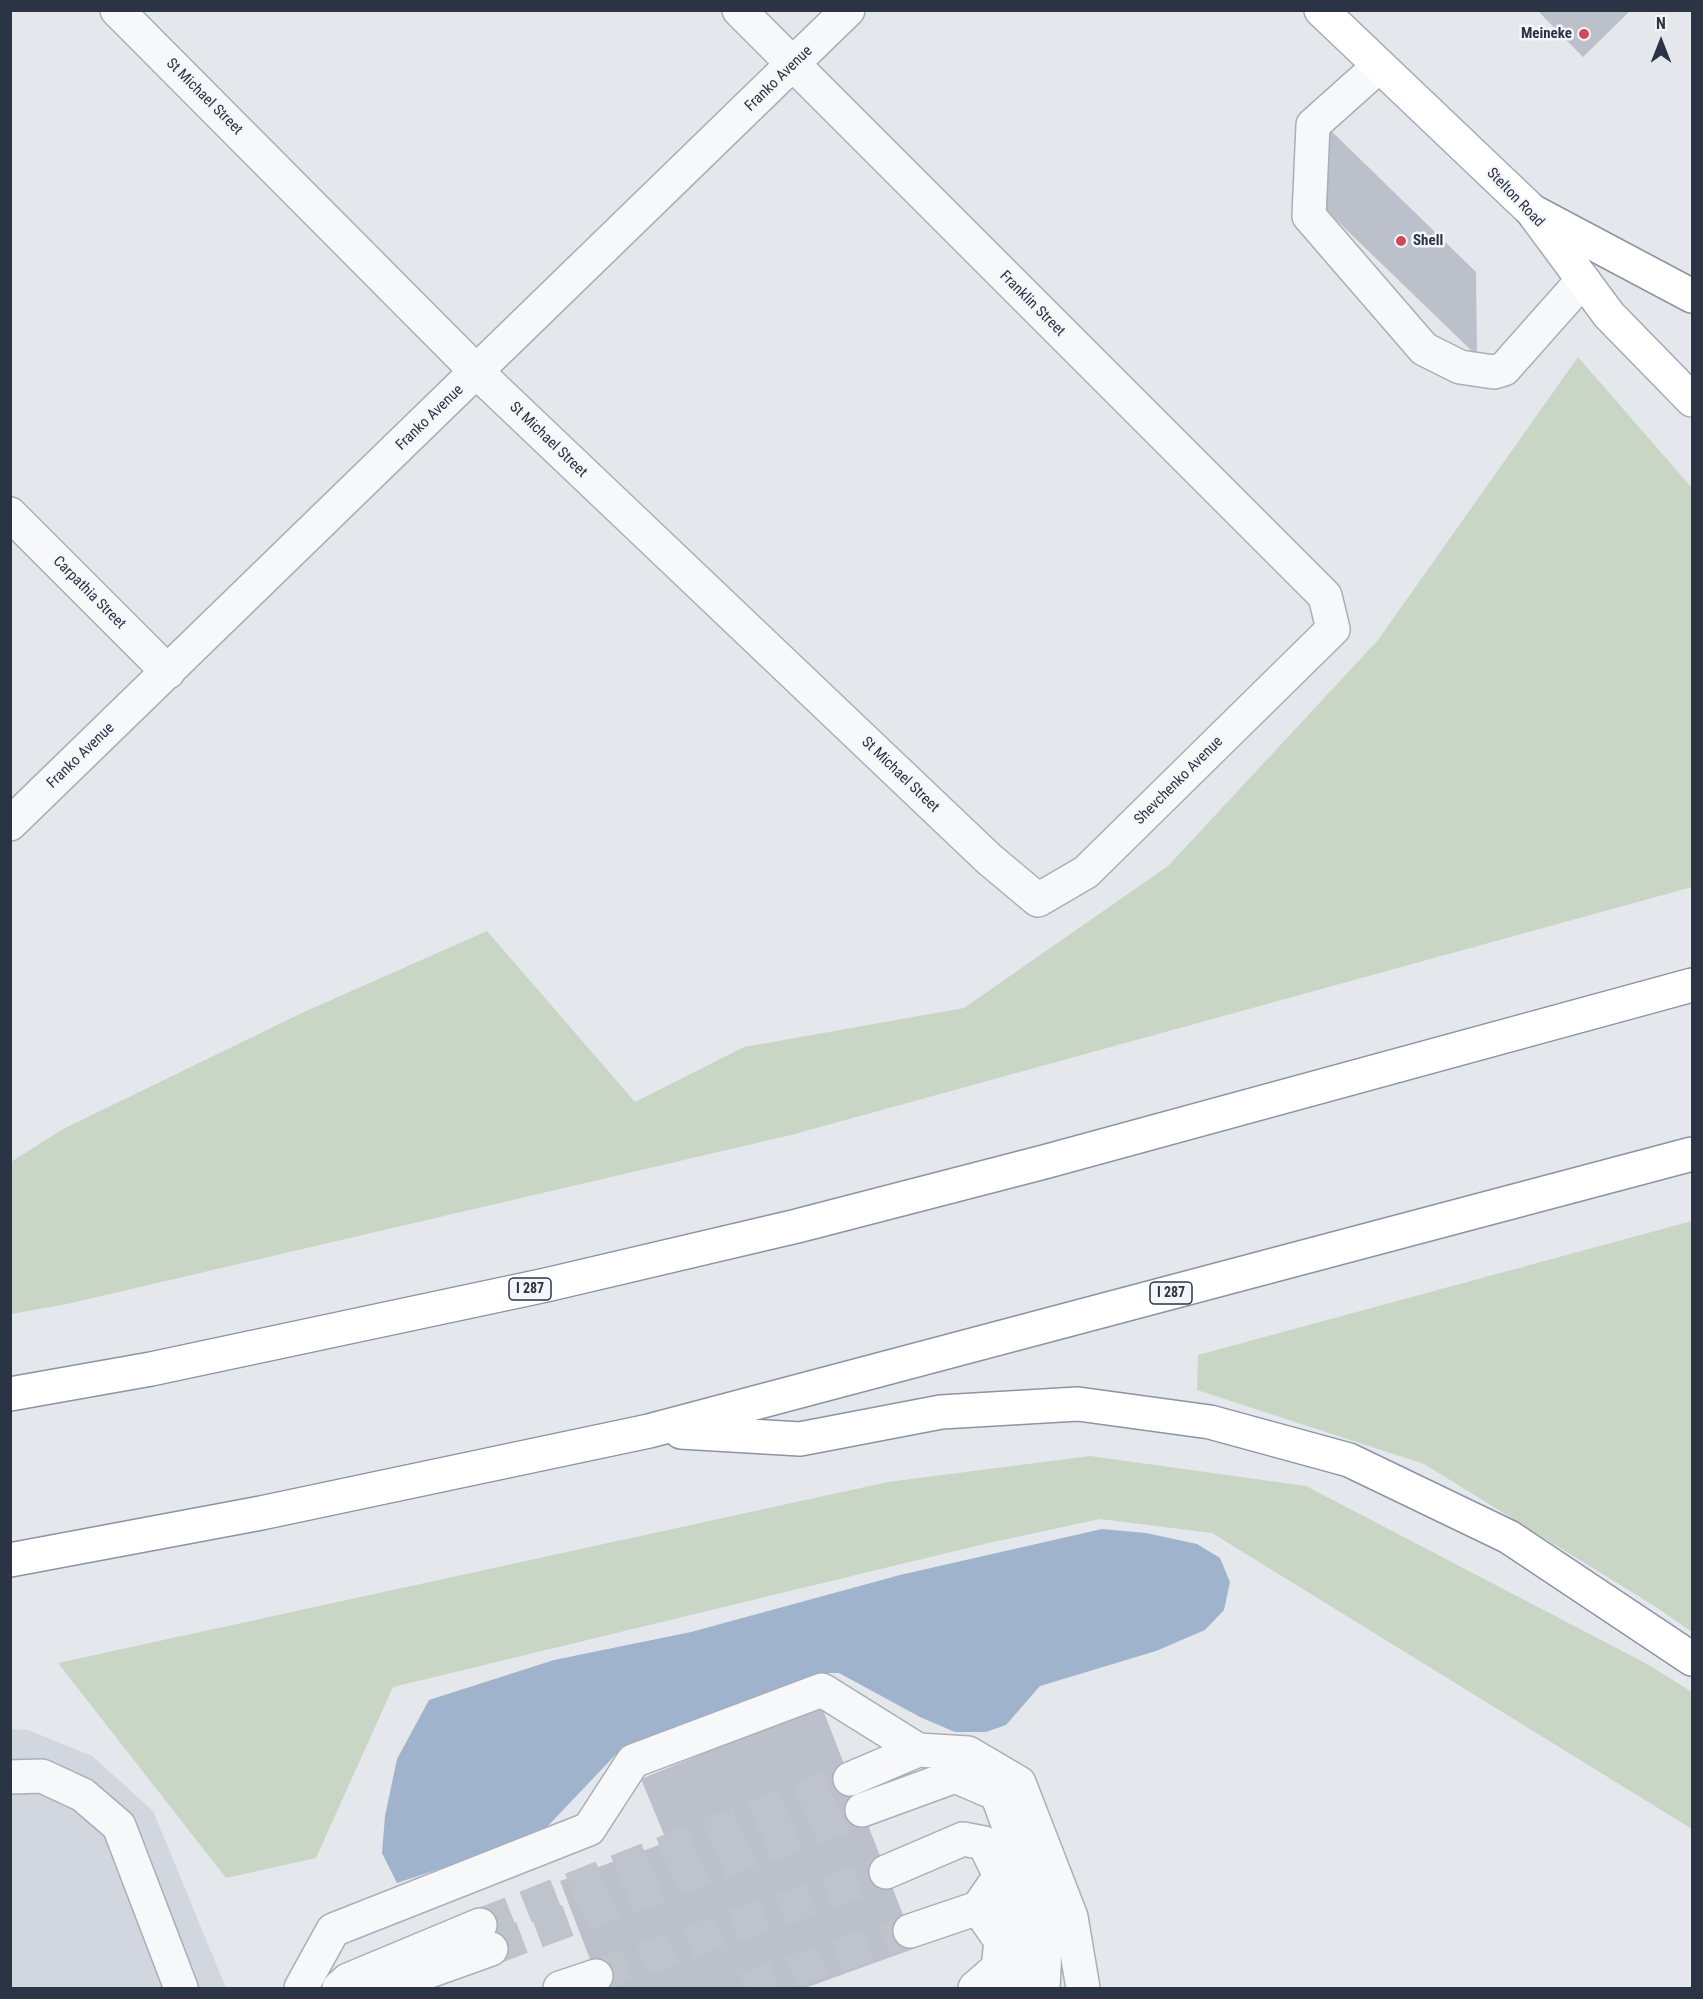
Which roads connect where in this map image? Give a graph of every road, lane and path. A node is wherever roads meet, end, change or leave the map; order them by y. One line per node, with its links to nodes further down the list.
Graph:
1 (117, 10): 10 (street, St Michael Street)
2 (739, 10): 5 (street, Franklin Street)
3 (848, 10): 5 (street, Franko Avenue)
4 (1334, 15): 6 (main road, Stelton Road)
5 (793, 66): 10 (street, Franko Avenue); 13 (street, Franklin Street)
6 (1379, 66): 7 (main road, Stelton Road); 8 (street)
7 (1532, 211): 8 (main road, Stelton Road); 9 (main road)
8 (1583, 280): 11 (main road, Stelton Road)
9 (1692, 296)
10 (477, 372): 14 (street, Franko Avenue); 16 (street, St Michael Street)
11 (1692, 400)
12 (10, 514): 14 (street, Carpathia Street)
13 (1325, 597): 16 (street, Shevchenko Avenue)
14 (168, 672): 15 (street, Franko Avenue)
15 (10, 824)
16 (989, 860)
17 (1692, 985): 19 (main road, I 287)
18 (1692, 1154): 20 (main road, I 287)
19 (10, 1394)
20 (649, 1431): 21 (main road, I 287); 22 (main road)
21 (10, 1560)
22 (1692, 1659)
23 (918, 1750): 25 (street); 33 (street); 40 (street)
24 (10, 1777): 32 (street)
25 (850, 1779)
26 (862, 1810): 39 (street)
27 (886, 1872): 28 (street)
28 (1000, 1876): 29 (street); 38 (street)
29 (978, 1908): 30 (street); 37 (street)
30 (909, 1932)
31 (596, 1976): 36 (street)
32 (181, 1989)
33 (301, 1989)
34 (339, 1989): 35 (street)
35 (382, 1989)
36 (560, 1989)
37 (975, 1989)
38 (1005, 1989)
39 (1043, 1989)
40 (1083, 1989)

